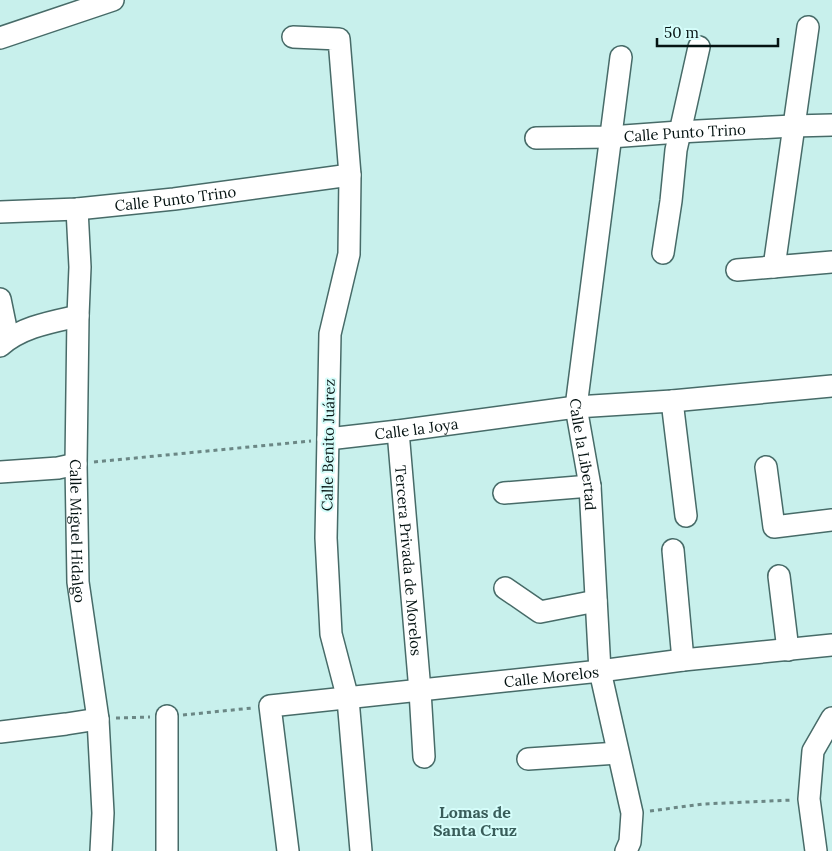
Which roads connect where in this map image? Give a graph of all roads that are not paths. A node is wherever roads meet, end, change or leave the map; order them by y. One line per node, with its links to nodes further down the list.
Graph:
1 (113, 0): 4 (street)
2 (808, 27): 8 (street)
3 (293, 37): 12 (street, Calle Benito Juárez)
4 (0, 38)
5 (699, 47): 9 (street)
6 (621, 58): 10 (street, Calle la Libertad)
7 (832, 125): 8 (street, Calle Punto Trino)
8 (793, 126): 9 (street, Calle Punto Trino); 17 (street)
9 (679, 132): 10 (street, Calle Punto Trino); 15 (street)
10 (610, 137): 11 (street, Calle Punto Trino); 24 (street, Calle la Libertad)
11 (536, 138)
12 (350, 175): 13 (street, Calle Punto Trino); 26 (street, Calle Benito Juárez)
13 (77, 209): 14 (street, Calle Punto Trino); 20 (street, Calle Miguel Hidalgo)
14 (0, 212)
15 (664, 253)
16 (832, 262): 17 (street)
17 (774, 267): 18 (street)
18 (736, 270)
19 (0, 299): 21 (street)
20 (78, 316): 21 (street); 27 (street, Calle Miguel Hidalgo)
21 (4, 342)
22 (832, 386): 23 (street, Calle la Joya)
23 (672, 401): 24 (street, Calle la Joya); 32 (street)
24 (576, 407): 25 (street, Calle la Joya); 30 (street, Calle la Libertad)
25 (398, 431): 26 (street, Calle la Joya); 42 (street, Tercera Privada de Morelos)
26 (328, 439): 43 (street, Calle Benito Juárez)
27 (76, 464): 29 (street); 46 (street, Calle Miguel Hidalgo)
28 (766, 467): 33 (street)
29 (0, 472)
30 (590, 486): 31 (street); 37 (street, Calle la Libertad)
31 (504, 494)
32 (686, 516)
33 (832, 520)
34 (673, 550): 40 (street)
35 (779, 576): 39 (street)
36 (505, 588): 37 (street)
37 (596, 601): 41 (street, Calle la Libertad)
38 (832, 646): 39 (street, Calle Morelos)
39 (788, 650): 40 (street, Calle Morelos)
40 (683, 660): 41 (street, Calle Morelos)
41 (600, 671): 42 (street, Calle Morelos); 48 (street, Calle la Libertad)
42 (420, 691): 43 (street, Calle Morelos); 49 (street, Tercera Privada de Morelos)
43 (348, 699): 54 (street, Calle Morelos); 55 (street, Calle Benito Juárez)
44 (167, 716): 53 (street)
45 (832, 718): 51 (street)
46 (98, 719): 47 (street); 52 (street, Calle Miguel Hidalgo)
47 (0, 732)
48 (618, 752): 50 (street); 56 (street, Calle la Libertad)
49 (424, 757)
50 (528, 759)
51 (821, 842)
52 (101, 851)
53 (167, 851)
54 (288, 851)
55 (361, 851)
56 (626, 851)

